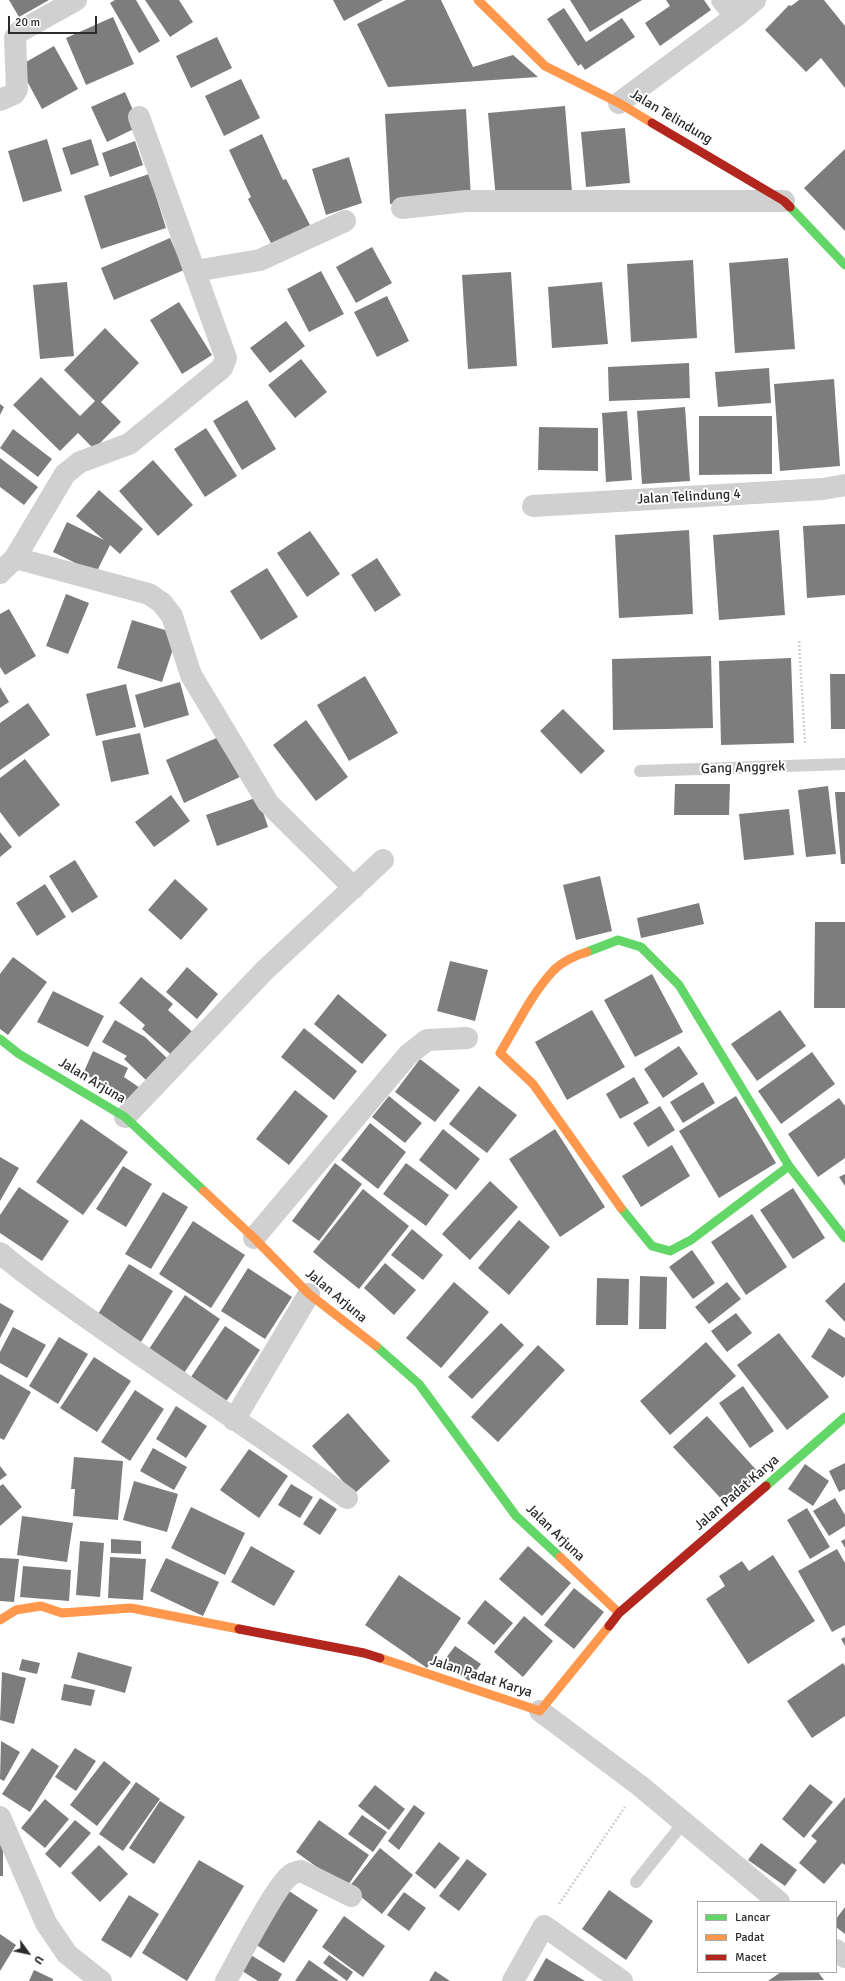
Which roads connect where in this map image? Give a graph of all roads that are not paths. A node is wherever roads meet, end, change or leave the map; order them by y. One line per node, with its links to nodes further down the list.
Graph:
1 (76, 0): 5 (street)
2 (478, 0): 6 (street, Jalan Telindung)
3 (754, 0): 4 (street)
4 (729, 8): 6 (street)
5 (0, 100)
6 (619, 103): 8 (street, Jalan Telindung)
7 (139, 117): 12 (street)
8 (784, 201): 9 (street); 11 (street, Jalan Telindung)
9 (402, 208)
10 (345, 221): 12 (street)
11 (845, 265)
12 (196, 275): 15 (street)
13 (845, 485): 14 (street, Jalan Telindung 4)
14 (533, 506)
15 (8, 565): 19 (street)
16 (845, 764): 17 (lane, Gang Anggrek)
17 (640, 771)
18 (383, 860): 19 (street)
19 (354, 888): 22 (street)
20 (467, 1038): 24 (street)
21 (0, 1039): 22 (street, Jalan Arjuna)
22 (125, 1118): 24 (street, Jalan Arjuna)
23 (789, 1166): 23 (street); 25 (street)
24 (254, 1238): 27 (street, Jalan Arjuna)
25 (845, 1238)
26 (0, 1253): 29 (street)
27 (309, 1294): 29 (street); 31 (street, Jalan Arjuna)
28 (845, 1417): 31 (street, Jalan Padat Karya)
29 (234, 1420): 30 (street)
30 (347, 1498)
31 (619, 1613): 33 (street, Jalan Padat Karya)
32 (0, 1620): 33 (street, Jalan Padat Karya)
33 (540, 1711): 35 (street)
34 (0, 1817): 41 (street)
35 (684, 1822): 36 (lane); 38 (street)
36 (636, 1882)
37 (351, 1896): 42 (street)
38 (778, 1901)
39 (837, 1951): 40 (street)
40 (845, 1957)
41 (101, 1981)
42 (226, 1981)
43 (513, 1981): 44 (street)
44 (622, 1981)

